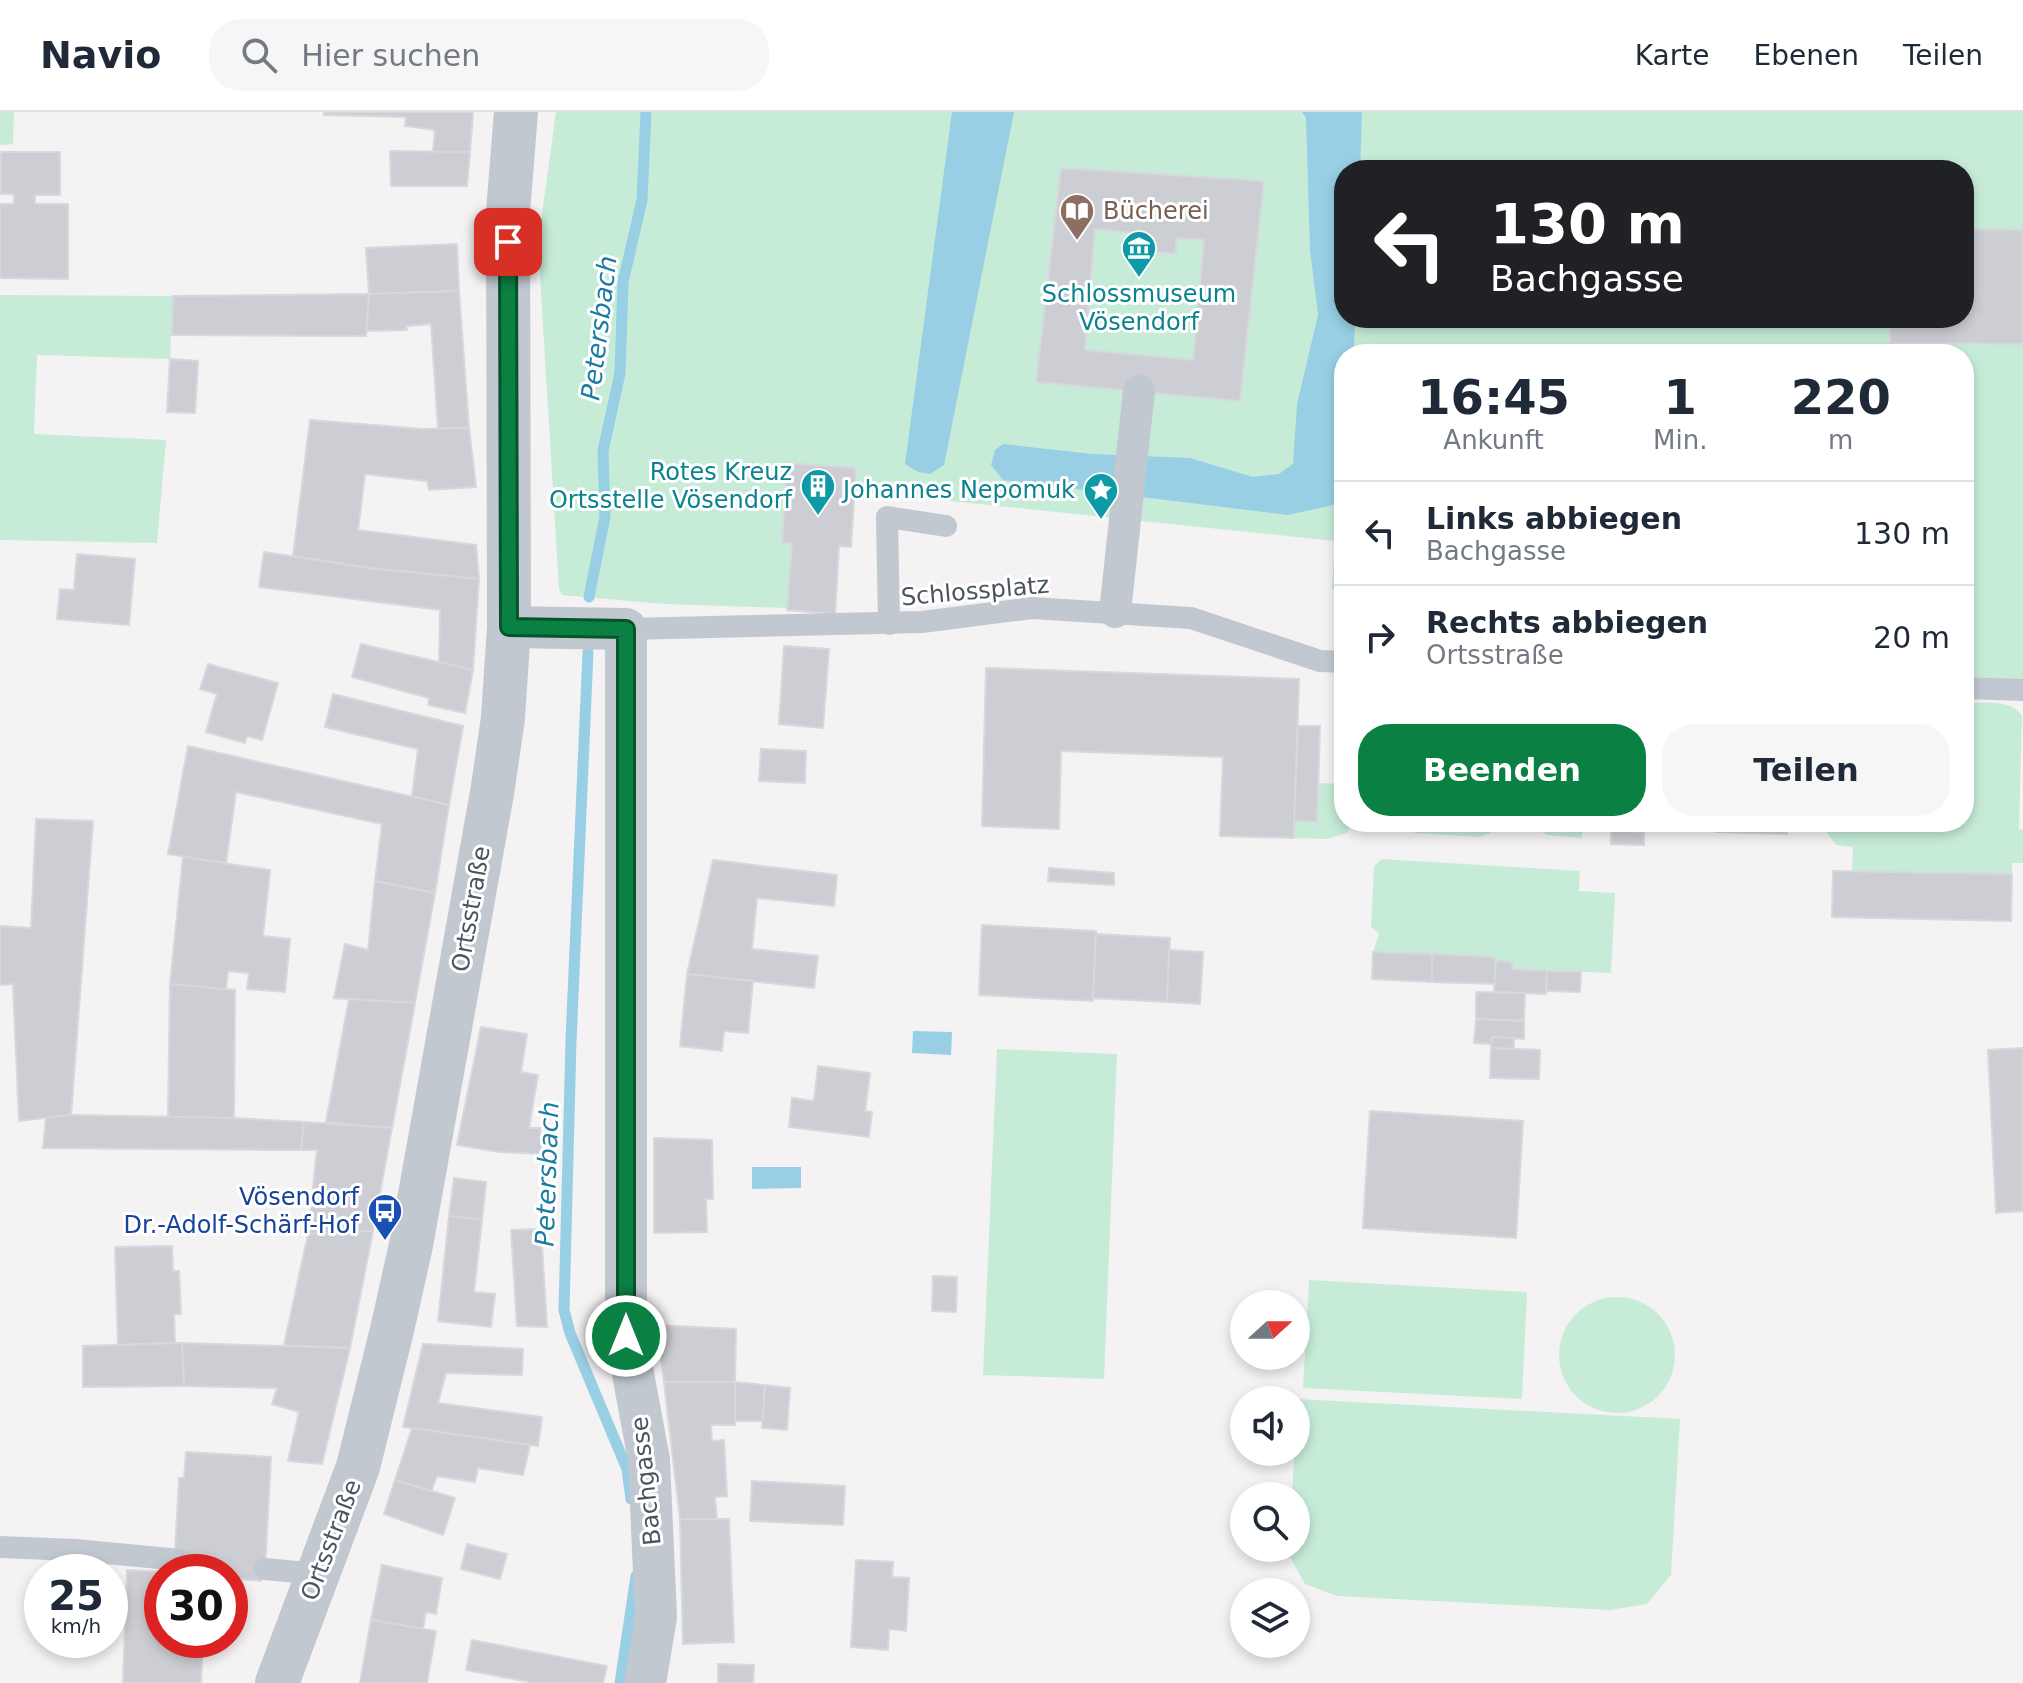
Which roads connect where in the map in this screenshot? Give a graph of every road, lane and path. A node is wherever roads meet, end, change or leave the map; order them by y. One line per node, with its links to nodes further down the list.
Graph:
1 (516, 112): 6 (street, Ortsstraße)
2 (1139, 391): 4 (street)
3 (946, 526): 5 (lane)
4 (1115, 612): 5 (lane, Schlossplatz); 8 (lane, Schlossplatz)
5 (889, 624): 7 (lane, Schlossplatz)
6 (509, 627): 7 (street); 14 (street, Ortsstraße)
7 (626, 629): 16 (street, Bachgasse)
8 (1334, 662)
9 (1974, 688): 10 (lane)
10 (2023, 690)
11 (0, 1547): 12 (lane)
12 (144, 1557)
13 (265, 1569): 14 (lane)
14 (318, 1574): 15 (street, Ortsstraße)
15 (277, 1683)
16 (645, 1683)

